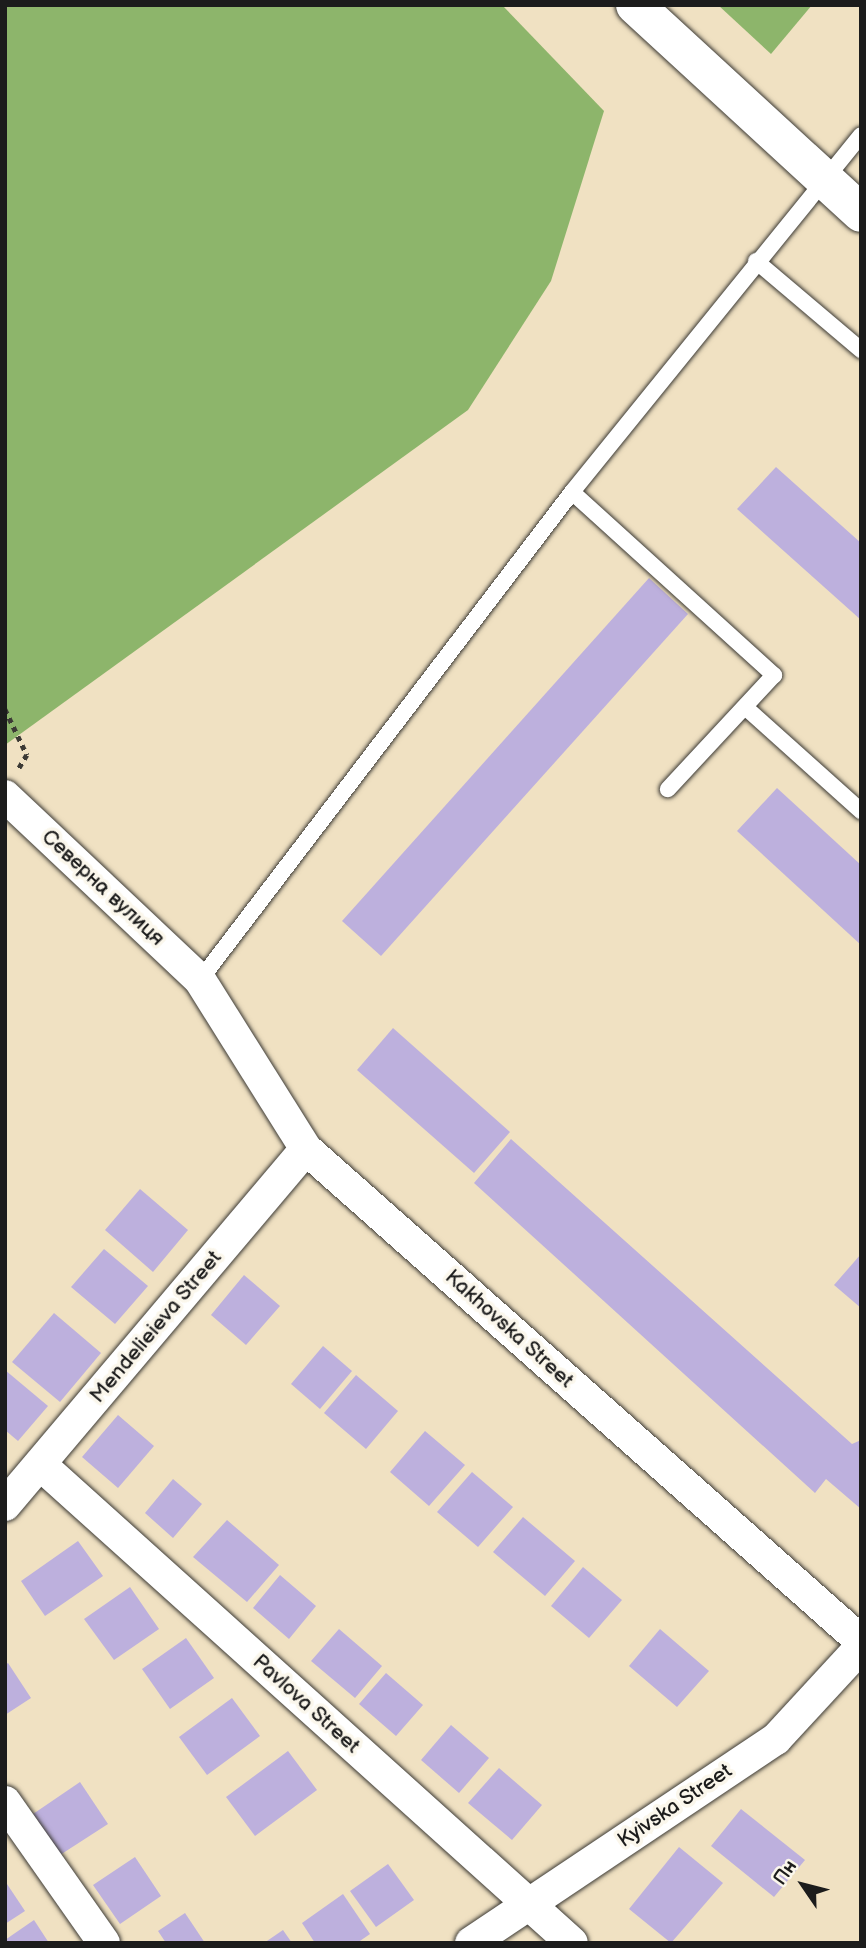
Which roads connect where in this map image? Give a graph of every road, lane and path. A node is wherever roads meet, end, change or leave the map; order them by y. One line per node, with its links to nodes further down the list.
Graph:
1 (635, 5): 3 (main road)
2 (861, 135): 3 (lane)
3 (822, 178): 4 (main road); 5 (lane)
4 (861, 213)
5 (756, 261): 6 (lane); 7 (lane)
6 (861, 350)
7 (572, 492): 8 (lane); 13 (lane)
8 (745, 707): 11 (lane); 12 (lane)
9 (5, 709): 10 (path)
10 (11, 785): 13 (street, Северна вулиця)
11 (668, 789)
12 (861, 811)
13 (201, 981): 14 (street, Kakhovska Street)
14 (306, 1149): 15 (street, Mendelieieva Street); 17 (street, Kakhovska Street)
15 (41, 1465): 16 (street, Mendelieieva Street); 20 (street, Pavlova Street)
16 (5, 1505)
17 (861, 1641)
18 (861, 1647): 20 (street, Kyivska Street)
19 (5, 1802): 21 (street)
20 (528, 1905): 22 (street, Kyivska Street); 23 (street, Pavlova Street)
21 (104, 1943)
22 (471, 1943)
23 (572, 1943)

